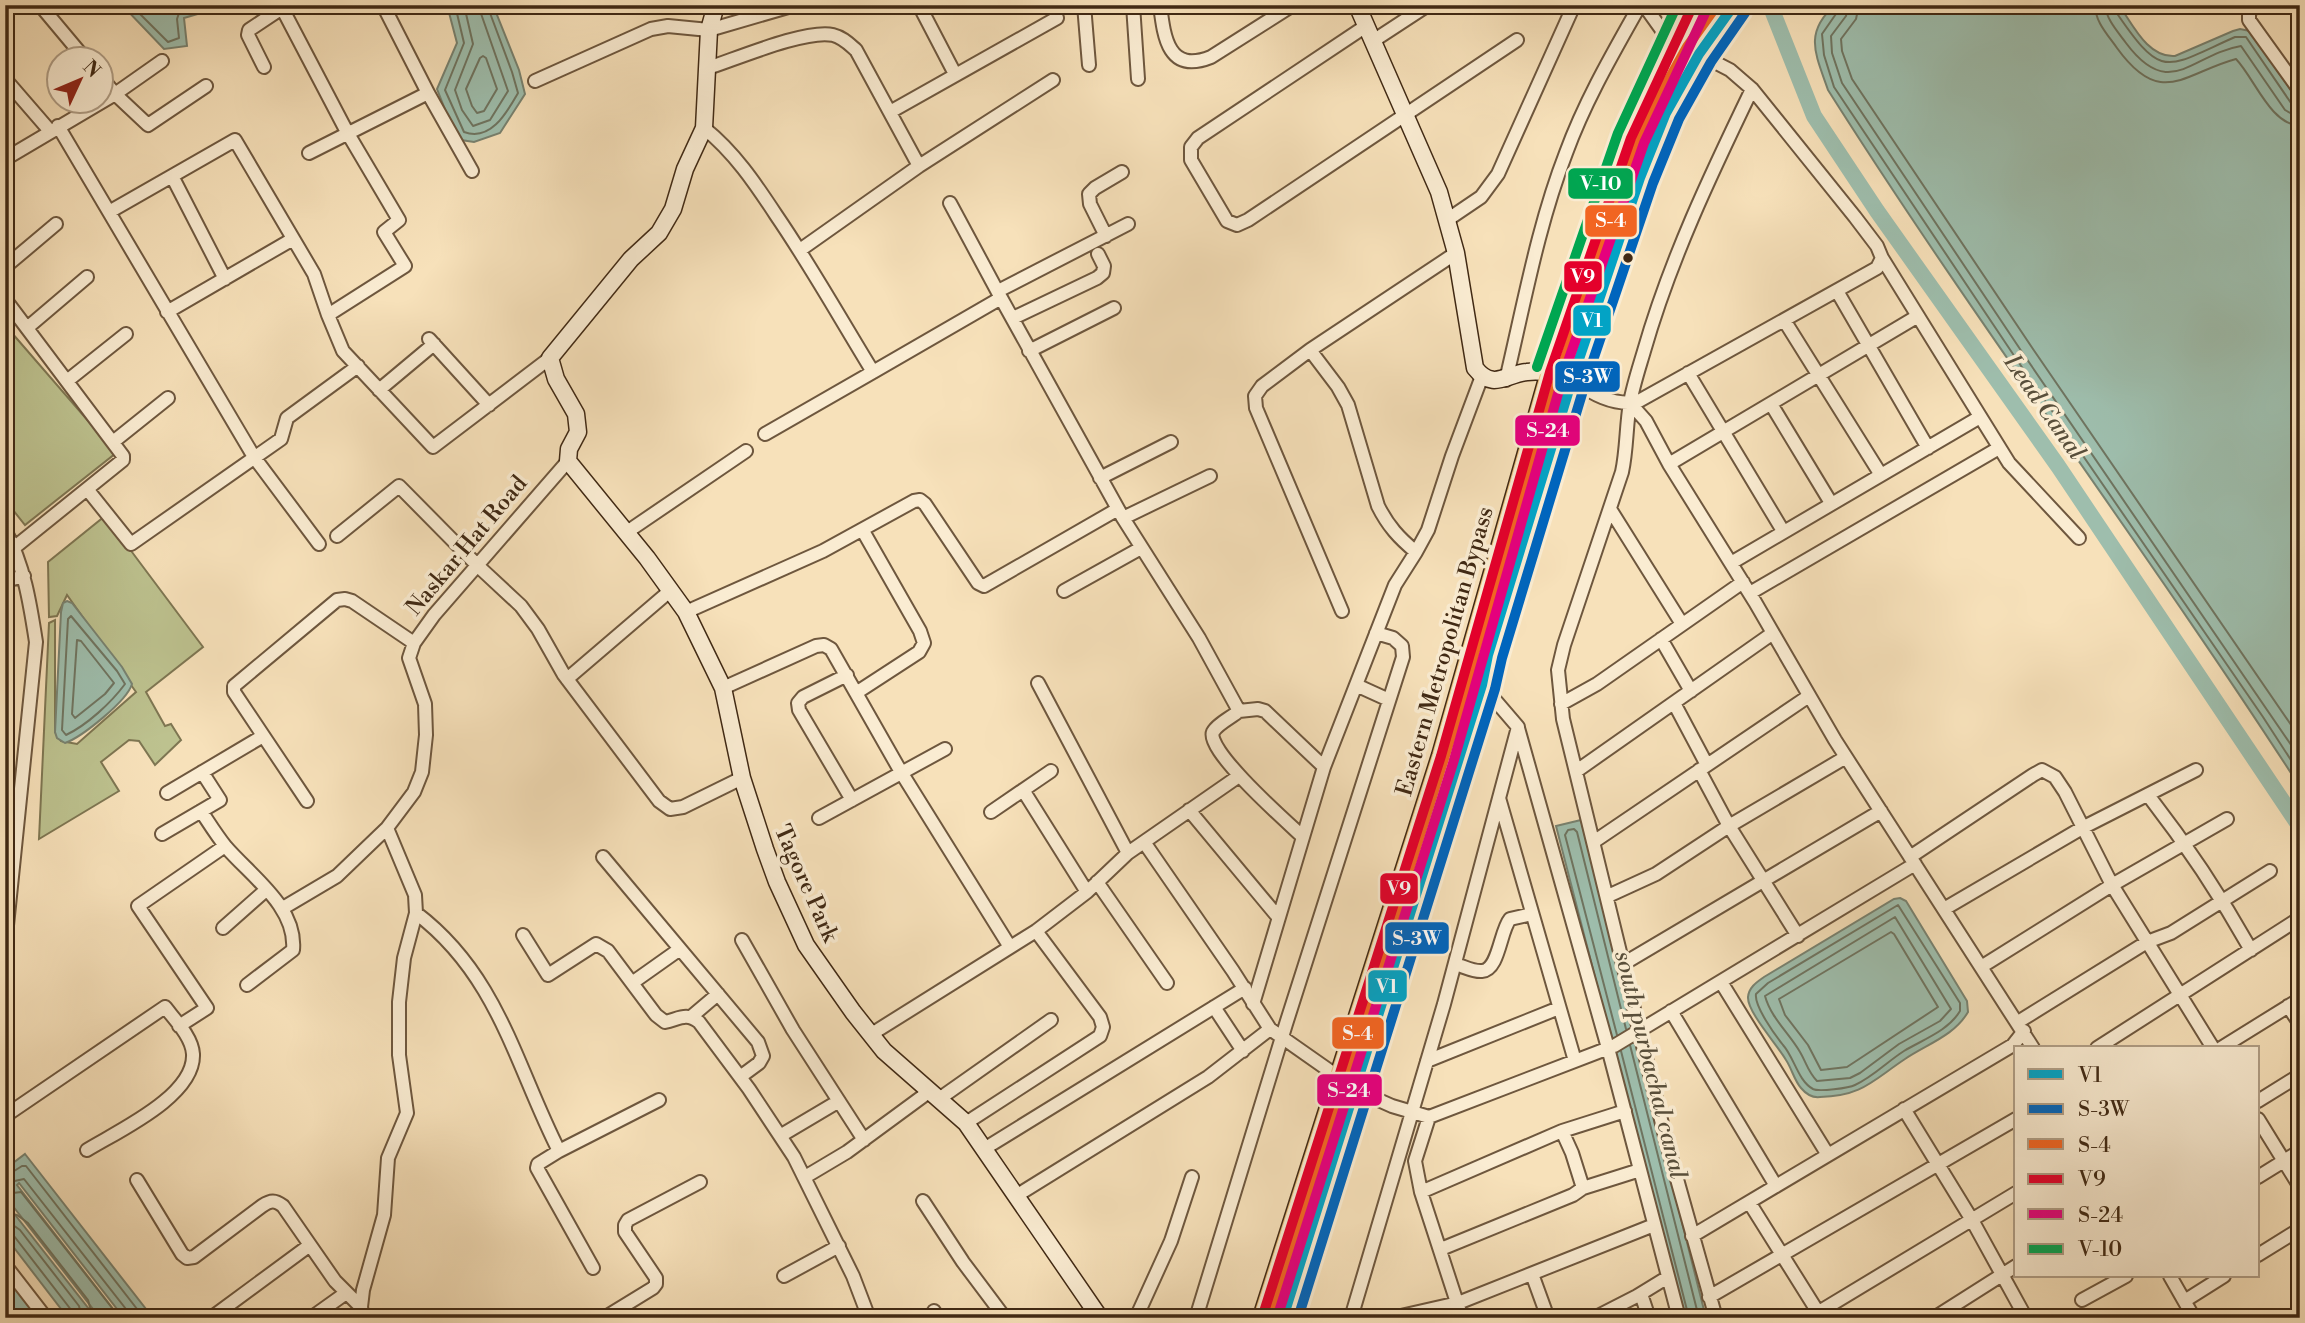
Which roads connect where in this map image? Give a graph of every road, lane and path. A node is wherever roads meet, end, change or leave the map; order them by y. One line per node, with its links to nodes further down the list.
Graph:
1 (40, 5): 23 (street)
2 (383, 5): 39 (street)
3 (716, 5): 20 (street)
4 (795, 5): 20 (street)
5 (919, 5): 30 (street)
6 (1084, 5): 27 (street)
7 (1133, 5): 32 (street)
8 (1160, 5): 9 (street)
9 (1293, 5)
10 (1357, 5): 19 (street)
11 (1428, 5): 22 (street)
12 (1574, 5): 59 (street)
13 (1642, 5): 24 (street); 92 (street)
14 (1693, 5): 24 (main road, Eastern Metropolitan Bypass)
15 (1734, 5): 25 (main road)
16 (2257, 5): 37 (street)
17 (285, 7): 28 (street); 48 (street)
18 (1057, 18): 30 (street)
19 (1366, 26): 22 (street); 44 (street)
20 (709, 30): 29 (street); 34 (street)
21 (1517, 40): 44 (street)
22 (1373, 41): 44 (street)
23 (74, 46)
24 (1674, 47): 41 (main road, Eastern Metropolitan Bypass)
25 (1699, 54): 36 (street); 43 (main road)
26 (162, 61): 38 (street)
27 (1089, 65)
28 (264, 66)
29 (708, 68): 42 (street); 46 (street)
30 (955, 74): 42 (street)
31 (5, 79): 47 (street)
32 (1138, 79)
33 (1053, 80): 51 (street)
34 (535, 81)
35 (206, 86): 40 (street)
36 (1752, 89): 67 (street); 97 (street)
37 (2300, 91)
38 (116, 93)
39 (428, 93): 48 (street); 53 (street)
40 (116, 95)
41 (1648, 103): 43 (main road); 52 (main road, Eastern Metropolitan Bypass)
42 (890, 112): 51 (street)
43 (1666, 113): 56 (main road)
44 (1405, 114): 59 (street)
45 (77, 116): 47 (street)
46 (705, 128): 64 (street); 85 (street)
47 (54, 129): 50 (street); 58 (street)
48 (347, 132): 49 (street); 76 (street)
49 (309, 153)
50 (5, 159)
51 (919, 166): 64 (street)
52 (1620, 168): 56 (main road); 88 (main road, Eastern Metropolitan Bypass)
53 (472, 171)
54 (1122, 173): 62 (street)
55 (172, 176): 58 (street); 63 (street); 70 (street)
56 (1640, 178): 93 (main road)
57 (950, 203): 72 (street)
58 (108, 212): 75 (street)
59 (1447, 220): 65 (street)
60 (56, 224): 68 (street)
61 (1128, 224): 62 (street)
62 (1106, 236): 72 (street)
63 (293, 239): 70 (street); 76 (street)
64 (800, 250): 87 (street)
65 (1456, 253): 83 (street); 90 (street)
66 (1098, 254): 78 (street)
67 (1882, 258): 71 (street); 77 (street)
68 (5, 267)
69 (87, 277): 80 (street)
70 (225, 279): 75 (street)
71 (1837, 291): 79 (street); 82 (street)
72 (1000, 295): 78 (street); 87 (street)
73 (5, 299): 80 (street)
74 (1114, 308): 84 (street)
75 (167, 312): 108 (street)
76 (328, 315): 86 (street)
77 (1918, 316): 82 (street); 100 (street)
78 (1013, 318): 84 (street)
79 (1784, 320): 89 (street); 91 (street)
80 (27, 328): 94 (street)
81 (126, 334): 94 (street)
82 (1868, 346): 91 (street); 106 (street)
83 (1310, 350): 127 (street); 136 (street)
84 (1029, 351): 113 (street)
85 (550, 358): 99 (street); 109 (street, Naskar Hat Road)
86 (358, 366): 95 (street); 108 (street)
87 (873, 372): 102 (street)
88 (1550, 372): 92 (street); 93 (street); 249 (main road, Eastern Metropolitan Bypass)
89 (1688, 373): 97 (street); 101 (street)
90 (1482, 376): 92 (street); 127 (street)
91 (1818, 376): 98 (street); 111 (street)
92 (1506, 380)
93 (1572, 380): 97 (street); 147 (main road)
94 (67, 381): 103 (street)
95 (379, 390): 99 (street); 99 (street)
96 (168, 398): 103 (street)
97 (1630, 403): 110 (street); 116 (street)
98 (1771, 404): 101 (street); 115 (street)
99 (489, 405)
100 (1980, 417): 105 (street); 106 (street)
101 (1722, 432): 110 (street); 120 (street)
102 (765, 434)
103 (113, 442): 114 (street)
104 (1171, 442): 113 (street)
105 (1999, 447): 123 (street); 135 (street)
106 (1928, 448): 111 (street)
107 (746, 451): 121 (street)
108 (254, 457): 114 (street); 124 (street)
109 (569, 461): 121 (street, Tagore Park); 129 (street, Naskar Hat Road)
110 (1669, 464): 128 (street)
111 (1881, 475): 115 (street)
112 (1210, 476): 117 (street)
113 (1100, 478): 117 (street)
114 (87, 489): 125 (street)
115 (1832, 503): 120 (street)
116 (1610, 509): 138 (street); 154 (street)
117 (1121, 514): 119 (street); 126 (street)
118 (5, 530): 125 (street)
119 (863, 531): 137 (street); 150 (street)
120 (1783, 531): 128 (street)
121 (627, 532): 133 (street, Tagore Park)
122 (337, 537): 129 (street)
123 (2079, 538)
124 (319, 544)
125 (15, 547): 130 (street)
126 (1142, 548): 134 (street); 155 (street)
127 (1416, 552): 139 (street)
128 (1731, 563): 132 (street)
129 (478, 566): 142 (street, Naskar Hat Road); 144 (street)
130 (23, 576): 131 (street); 212 (street)
131 (5, 581)
132 (1743, 582): 135 (street); 138 (street)
133 (671, 590): 137 (street, Tagore Park); 144 (street)
134 (1064, 591)
135 (1751, 593): 140 (street)
136 (1342, 611)
137 (686, 612): 148 (street, Tagore Park)
138 (1682, 624): 141 (street)
139 (1376, 633): 146 (street); 152 (street)
140 (1773, 633): 149 (street); 151 (street)
141 (1661, 639): 149 (street); 154 (street)
142 (414, 643): 157 (street); 182 (street, Naskar Hat Road)
143 (847, 675): 148 (street); 150 (street); 173 (street)
144 (567, 678): 168 (street)
145 (1038, 683): 190 (street)
146 (1356, 685): 152 (street); 160 (street)
147 (1482, 685): 156 (street); 251 (main road)
148 (723, 688): 168 (street, Tagore Park)
149 (1691, 691): 153 (street)
150 (856, 692): 166 (street)
151 (1810, 696): 159 (street); 161 (street)
152 (1390, 700): 239 (street)
153 (1674, 703): 161 (street); 162 (street)
154 (1561, 704): 162 (street)
155 (1239, 711): 160 (street); 167 (street)
156 (1518, 727): 172 (street); 244 (street)
157 (263, 736): 165 (street); 174 (street)
158 (945, 749): 166 (street)
159 (1846, 757): 177 (street); 181 (street)
160 (1324, 767): 185 (street)
161 (1703, 768): 181 (street); 186 (street)
162 (1578, 770): 186 (street)
163 (2196, 770): 171 (street)
164 (1051, 771): 169 (street)
165 (202, 772): 170 (street); 176 (street)
166 (901, 772): 173 (street); 213 (street)
167 (1240, 776): 175 (street); 185 (street)
168 (742, 778): 238 (street, Tagore Park)
169 (1023, 790): 178 (street); 196 (street)
170 (167, 793)
171 (2148, 795): 183 (street); 188 (street)
172 (1499, 798): 203 (street); 216 (street)
173 (852, 800): 179 (street)
174 (307, 801)
175 (1189, 810): 187 (street); 204 (street)
176 (201, 811): 184 (street); 189 (street)
177 (1881, 811): 192 (street); 194 (street)
178 (992, 812)
179 (819, 818)
180 (2227, 819): 188 (street)
181 (1730, 826): 194 (street); 198 (street)
182 (387, 828): 200 (street, Naskar Hat Road); 202 (street)
183 (2082, 828): 192 (street); 195 (street); 201 (street)
184 (162, 834)
185 (1303, 837): 204 (street)
186 (1595, 841): 198 (street)
187 (1144, 842): 190 (street); 223 (street)
188 (2185, 843): 195 (street); 199 (street)
189 (225, 846): 197 (street); 234 (street)
190 (1128, 853): 196 (street)
191 (603, 857): 214 (street)
192 (1913, 861): 201 (street); 209 (street)
193 (2270, 871): 199 (street)
194 (1764, 881): 209 (street); 217 (street)
195 (2112, 885): 211 (street); 218 (street)
196 (1092, 887): 207 (street); 221 (street)
197 (266, 890): 200 (street); 206 (street)
198 (1608, 896): 217 (street)
199 (2222, 899): 211 (street); 215 (street)
200 (283, 908): 222 (street)
201 (1944, 909): 218 (street)
202 (416, 913): 269 (street); 313 (street)
203 (1532, 915): 216 (street); 229 (street)
204 (1278, 917): 227 (street)
205 (2300, 918): 215 (street)
206 (223, 928)
207 (1036, 931): 213 (street); 263 (street)
208 (523, 935): 220 (street)
209 (1798, 936): 219 (street)
210 (742, 940): 255 (street)
211 (2147, 943): 225 (street); 235 (street)
212 (5, 944)
213 (1010, 947): 238 (street)
214 (680, 949): 220 (street); 224 (street)
215 (2251, 950): 225 (street)
216 (1455, 964): 246 (street)
217 (1623, 964): 237 (street)
218 (1982, 967): 235 (street)
219 (1721, 982): 230 (street); 271 (street)
220 (632, 983): 231 (street)
221 (1167, 983)
222 (247, 985)
223 (1245, 988): 227 (street); 228 (street)
224 (718, 994): 231 (street); 250 (street)
225 (2180, 996): 241 (street); 242 (street)
226 (2294, 1003): 233 (street); 243 (street)
227 (1253, 1004): 236 (street)
228 (1214, 1007): 245 (street); 267 (street)
229 (1559, 1008): 246 (street); 247 (street)
230 (1671, 1010): 237 (street); 280 (street)
231 (692, 1016): 250 (street)
232 (1051, 1020): 252 (street)
233 (2300, 1024)
234 (179, 1026): 259 (street); 268 (street)
235 (2021, 1027): 240 (street); 256 (street)
236 (1270, 1029): 239 (street); 245 (street)
237 (1636, 1034): 244 (street); 291 (street)
238 (870, 1035): 252 (street, Tagore Park)
239 (1282, 1038): 249 (street); 323 (street)
240 (2032, 1046)
241 (2100, 1046)
242 (2212, 1046)
243 (2224, 1046)
244 (1611, 1047): 247 (street); 257 (street)
245 (1243, 1051): 285 (street)
246 (1427, 1061): 258 (street)
247 (1575, 1061): 260 (street)
248 (2300, 1075): 254 (street)
249 (1337, 1076): 324 (main road, Eastern Metropolitan Bypass)
250 (740, 1077): 265 (street)
251 (1356, 1090): 258 (street); 325 (main road)
252 (935, 1095): 263 (street, Tagore Park); 266 (street)
253 (659, 1100): 269 (street)
254 (2260, 1100)
255 (839, 1101): 265 (street); 266 (street)
256 (1904, 1109): 271 (street); 273 (street)
257 (1625, 1111): 264 (street); 274 (street)
258 (1412, 1112): 260 (street); 326 (street)
259 (5, 1116)
260 (1429, 1117): 283 (street)
261 (2014, 1120): 273 (street)
262 (2260, 1122): 272 (street)
263 (966, 1123): 267 (street, Tagore Park)
264 (1562, 1130): 282 (street); 283 (street)
265 (780, 1136): 276 (street)
266 (864, 1140): 276 (street)
267 (984, 1149): 285 (street, Tagore Park)
268 (87, 1150)
269 (559, 1151): 299 (street)
270 (2300, 1151): 272 (street)
271 (1828, 1155): 280 (street)
272 (2283, 1161): 275 (street); 281 (street)
273 (1938, 1164): 288 (street); 296 (street)
274 (1640, 1170): 282 (street); 289 (street)
275 (2260, 1176)
276 (805, 1177): 293 (street)
277 (1192, 1177): 322 (street)
278 (137, 1180): 292 (street)
279 (700, 1182): 318 (street)
280 (1776, 1186): 287 (street)
281 (2300, 1187)
282 (1583, 1188): 294 (street)
283 (1422, 1192): 294 (street)
284 (2014, 1195): 288 (street)
285 (1016, 1196): 321 (street, Tagore Park)
286 (923, 1201): 320 (street)
287 (1749, 1202): 291 (street); 296 (street)
288 (1972, 1220): 301 (street); 314 (street)
289 (1654, 1225): 300 (street); 303 (street)
290 (2300, 1229): 295 (street)
291 (1692, 1236): 309 (street)
292 (310, 1245): 307 (street); 316 (street)
293 (839, 1247): 302 (street); 319 (street)
294 (1441, 1250): 312 (street)
295 (2260, 1254)
296 (1781, 1255): 309 (street); 314 (street)
297 (5, 1265): 315 (street)
298 (2014, 1267): 301 (street)
299 (593, 1268)
300 (1532, 1274): 312 (street); 329 (street)
301 (2003, 1275): 334 (street); 335 (street)
302 (784, 1276)
303 (1668, 1277): 308 (street); 332 (street)
304 (2122, 1278): 310 (street)
305 (2171, 1278): 311 (street)
306 (2221, 1278): 311 (street)
307 (346, 1293): 313 (street); 317 (street)
308 (1641, 1294): 330 (street); 331 (street)
309 (1709, 1297): 333 (street)
310 (2082, 1300)
311 (2186, 1300): 336 (street)
312 (1458, 1303): 327 (street); 328 (street)
313 (362, 1312)
314 (1816, 1316)
315 (46, 1318)
316 (211, 1318)
317 (312, 1318)
318 (604, 1318)
319 (869, 1318)
320 (1005, 1318)
321 (1100, 1318)
322 (1136, 1318)
323 (1195, 1318)
324 (1262, 1318)
325 (1283, 1318)
326 (1351, 1318)
327 (1392, 1318)
328 (1462, 1318)
329 (1548, 1318)
330 (1594, 1318)
331 (1649, 1318)
332 (1679, 1318)
333 (1716, 1318)
334 (1934, 1318)
335 (2026, 1318)
336 (2194, 1318)

